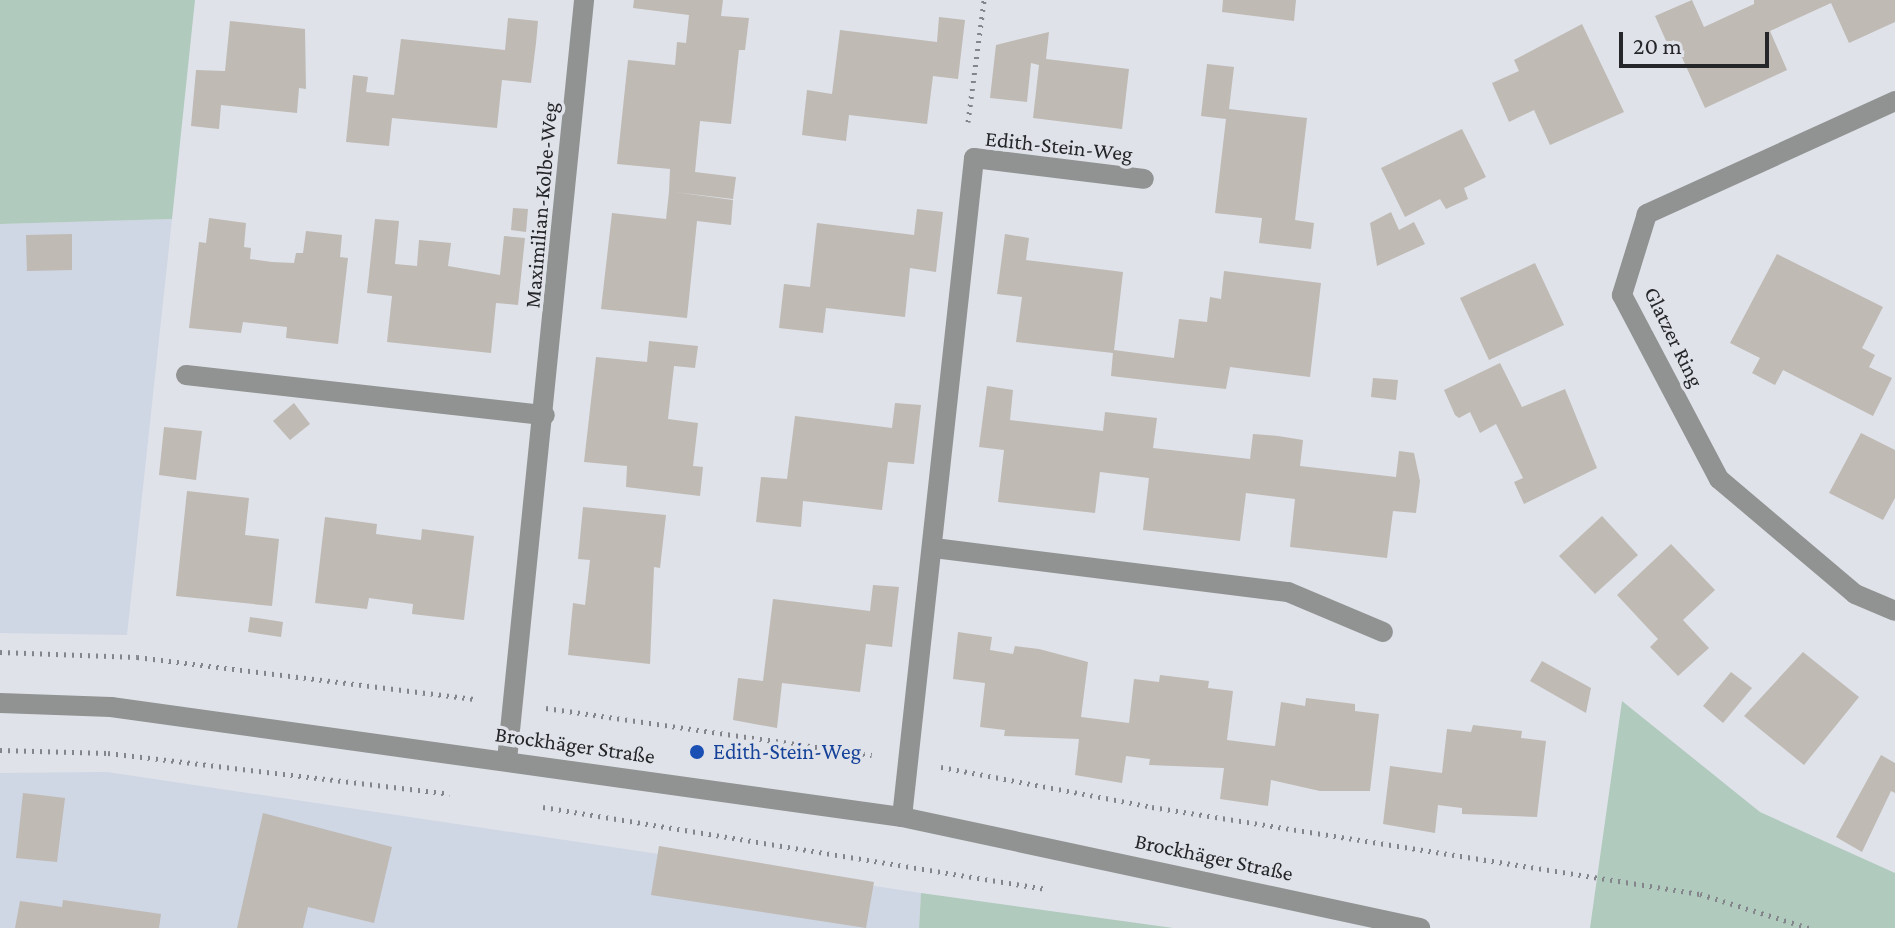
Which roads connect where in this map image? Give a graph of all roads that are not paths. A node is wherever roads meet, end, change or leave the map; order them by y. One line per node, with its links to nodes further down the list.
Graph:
1 (584, 0): 5 (street, Maximilian-Kolbe-Weg)
2 (1895, 101): 7 (street, Glatzer Ring)
3 (1144, 179): 6 (street, Edith-Stein-Weg)
4 (186, 375): 5 (street)
5 (545, 415): 10 (street, Maximilian-Kolbe-Weg)
6 (934, 548): 8 (street); 11 (street, Edith-Stein-Weg)
7 (1895, 611)
8 (1383, 632)
9 (0, 703): 10 (street, Brockhäger Straße)
10 (507, 760): 11 (street, Brockhäger Straße)
11 (902, 817): 12 (street, Brockhäger Straße)
12 (1420, 928)

